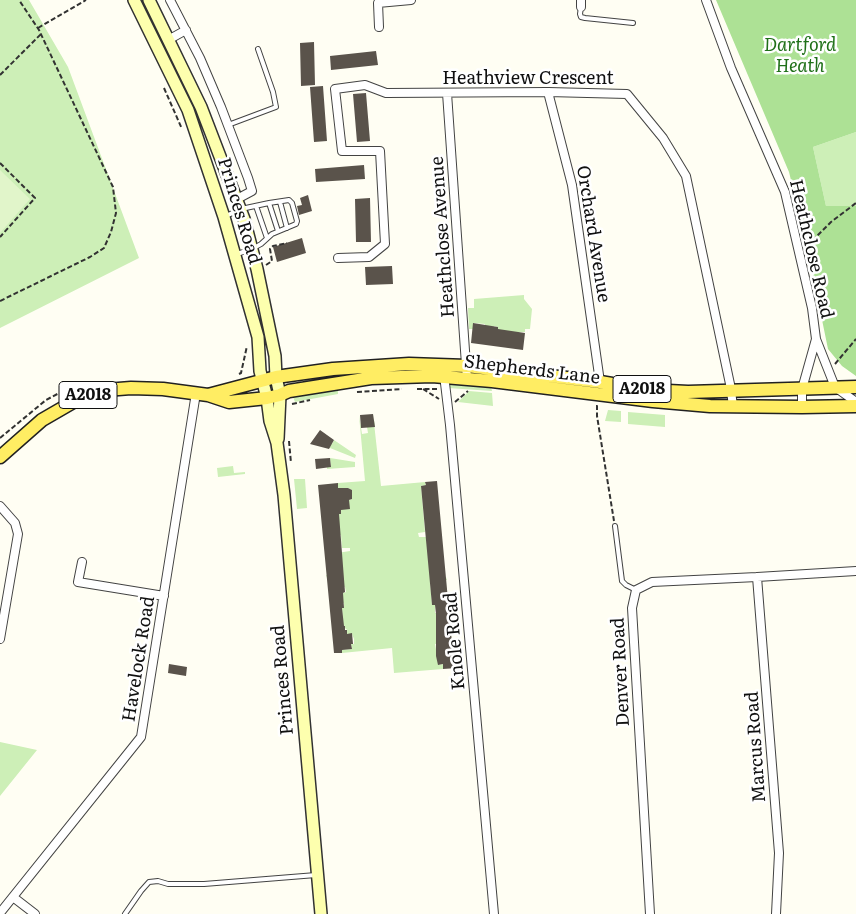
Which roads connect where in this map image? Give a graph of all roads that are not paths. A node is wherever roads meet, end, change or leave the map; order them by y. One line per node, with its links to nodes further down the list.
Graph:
1 (134, 0): 19 (main road, Princes Road)
2 (149, 0): 10 (main road, Princes Road)
3 (170, 0): 9 (street, Princes Road)
4 (411, 0): 8 (street)
5 (706, 0): 26 (street, Heathclose Road)
6 (581, 4): 7 (lane)
7 (633, 23)
8 (379, 27)
9 (186, 30): 10 (street); 14 (street, Princes Road)
10 (168, 40): 17 (main road, Princes Road)
11 (258, 49): 14 (lane)
12 (548, 92): 13 (street, Heathview Crescent); 31 (street, Orchard Avenue); 35 (street, Heathview Crescent)
13 (447, 93): 25 (street, Heathview Crescent); 29 (street, Heathclose Avenue)
14 (228, 125): 17 (street, Princes Road)
15 (280, 202): 16 (lane); 20 (lane); 20 (lane)
16 (269, 203): 18 (lane); 21 (lane)
17 (239, 204): 18 (lane); 19 (lane); 23 (main road, Princes Road)
18 (256, 206): 22 (lane)
19 (224, 217): 24 (main road, Princes Road)
20 (287, 228): 21 (lane)
21 (278, 231): 22 (lane)
22 (267, 238): 23 (lane)
23 (252, 250): 24 (lane); 28 (main road, Princes Road)
24 (235, 254): 30 (main road, Princes Road)
25 (338, 258)
26 (816, 339): 33 (street, Heathclose Road); 34 (street, Heathclose Road)
27 (444, 371): 28 (main road, Shepherds Lane / A2018); 29 (main road, Shepherds Lane / A2018); 37 (main road, Shepherds Lane / A2018); 59 (street, Knole Road)
28 (276, 377): 30 (main road, Shepherds Lane / A2018); 37 (main road, Princes Road)
29 (467, 378): 31 (main road, Shepherds Lane / A2018); 40 (main road, Shepherds Lane / A2018)
30 (262, 381): 36 (main road, Shepherds Lane / A2018); 38 (main road, Princes Road)
31 (600, 382): 35 (main road, Shepherds Lane / A2018)
32 (856, 387): 33 (main road, Shepherds Lane / A2018)
33 (835, 388): 34 (main road, Shepherds Lane / A2018); 39 (street)
34 (802, 389): 35 (main road, Shepherds Lane / A2018); 42 (street, Heathclose Road)
35 (731, 391): 40 (street, Heathview Crescent)
36 (202, 394): 38 (main road, Shepherds Lane / A2018); 44 (main road, Shepherds Lane / A2018); 51 (street, Havelock Road)
37 (280, 395): 38 (main road, Shepherds Lane / A2018); 43 (main road, Princes Road)
38 (267, 398): 43 (main road, Princes Road)
39 (856, 402)
40 (733, 406): 42 (main road, Shepherds Lane / A2018)
41 (856, 406): 42 (main road, Shepherds Lane / A2018)
42 (802, 407)
43 (277, 444): 53 (main road, Princes Road)
44 (0, 457)
45 (0, 506): 52 (street)
46 (615, 526): 50 (lane)
47 (82, 562): 51 (street)
48 (856, 571): 49 (street)
49 (757, 578): 50 (street); 61 (street, Marcus Road)
50 (636, 590): 60 (street, Denver Road)
51 (164, 596): 54 (street, Havelock Road)
52 (0, 639)
53 (318, 875): 57 (lane); 58 (main road, Princes Road)
54 (13, 897): 55 (street, Havelock Road); 56 (street)
55 (0, 913)
56 (34, 914)
57 (125, 914)
58 (321, 914)
59 (494, 914)
60 (650, 914)
61 (776, 914)

